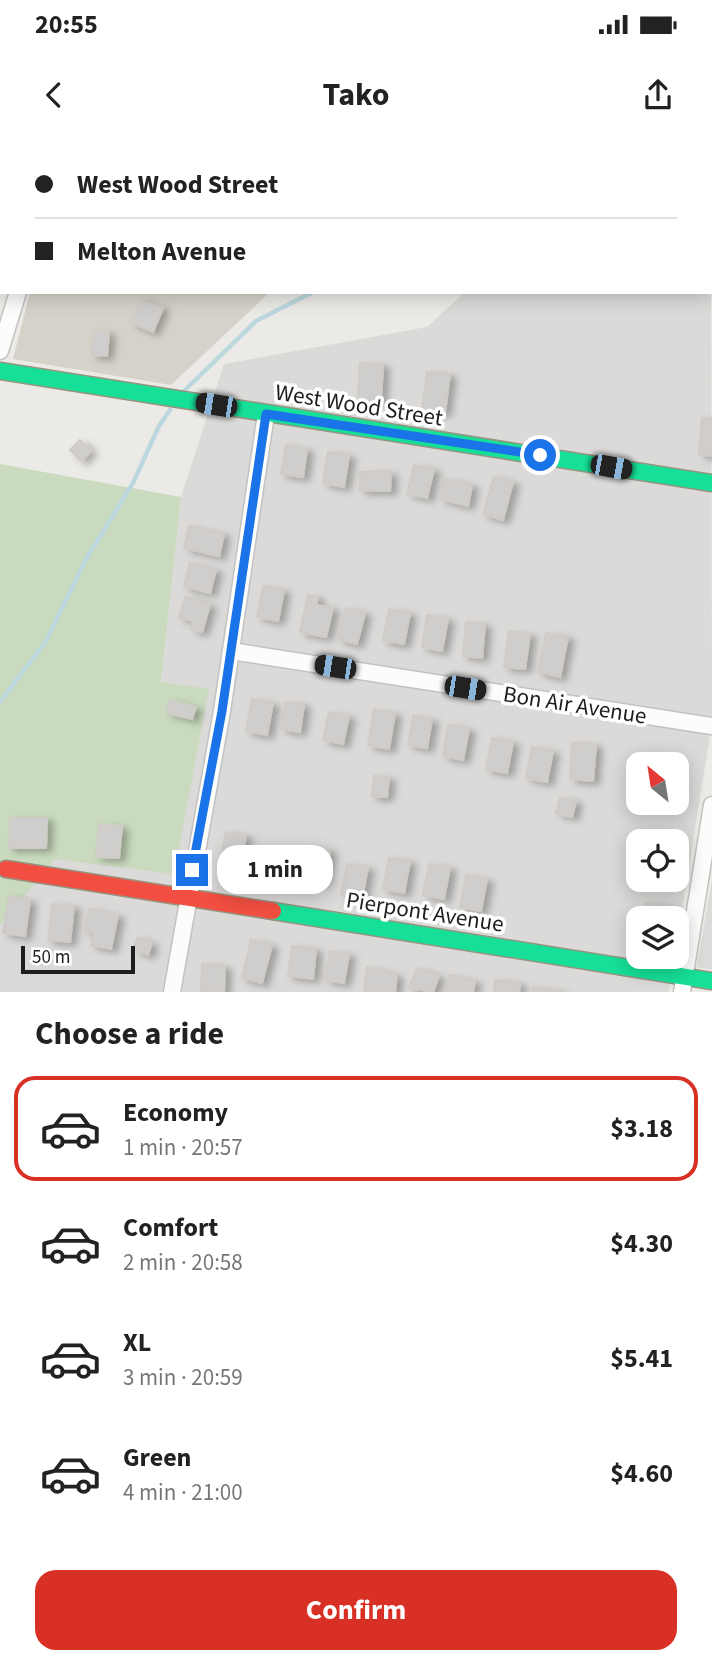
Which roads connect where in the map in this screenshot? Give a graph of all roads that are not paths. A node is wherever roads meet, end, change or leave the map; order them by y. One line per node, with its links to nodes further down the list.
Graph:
1 (17, 294): 2 (street)
2 (0, 351)
3 (0, 371): 4 (street, West Wood Street)
4 (266, 414): 5 (street, West Wood Street); 6 (street)
5 (712, 483)
6 (231, 650): 7 (street, Bon Air Avenue); 10 (street)
7 (712, 726)
8 (712, 805): 12 (street)
9 (6, 869): 10 (street, Pierpont Avenue)
10 (187, 897): 12 (street, Pierpont Avenue); 13 (street)
11 (712, 981): 12 (street, Pierpont Avenue)
12 (683, 984)
13 (172, 992)

